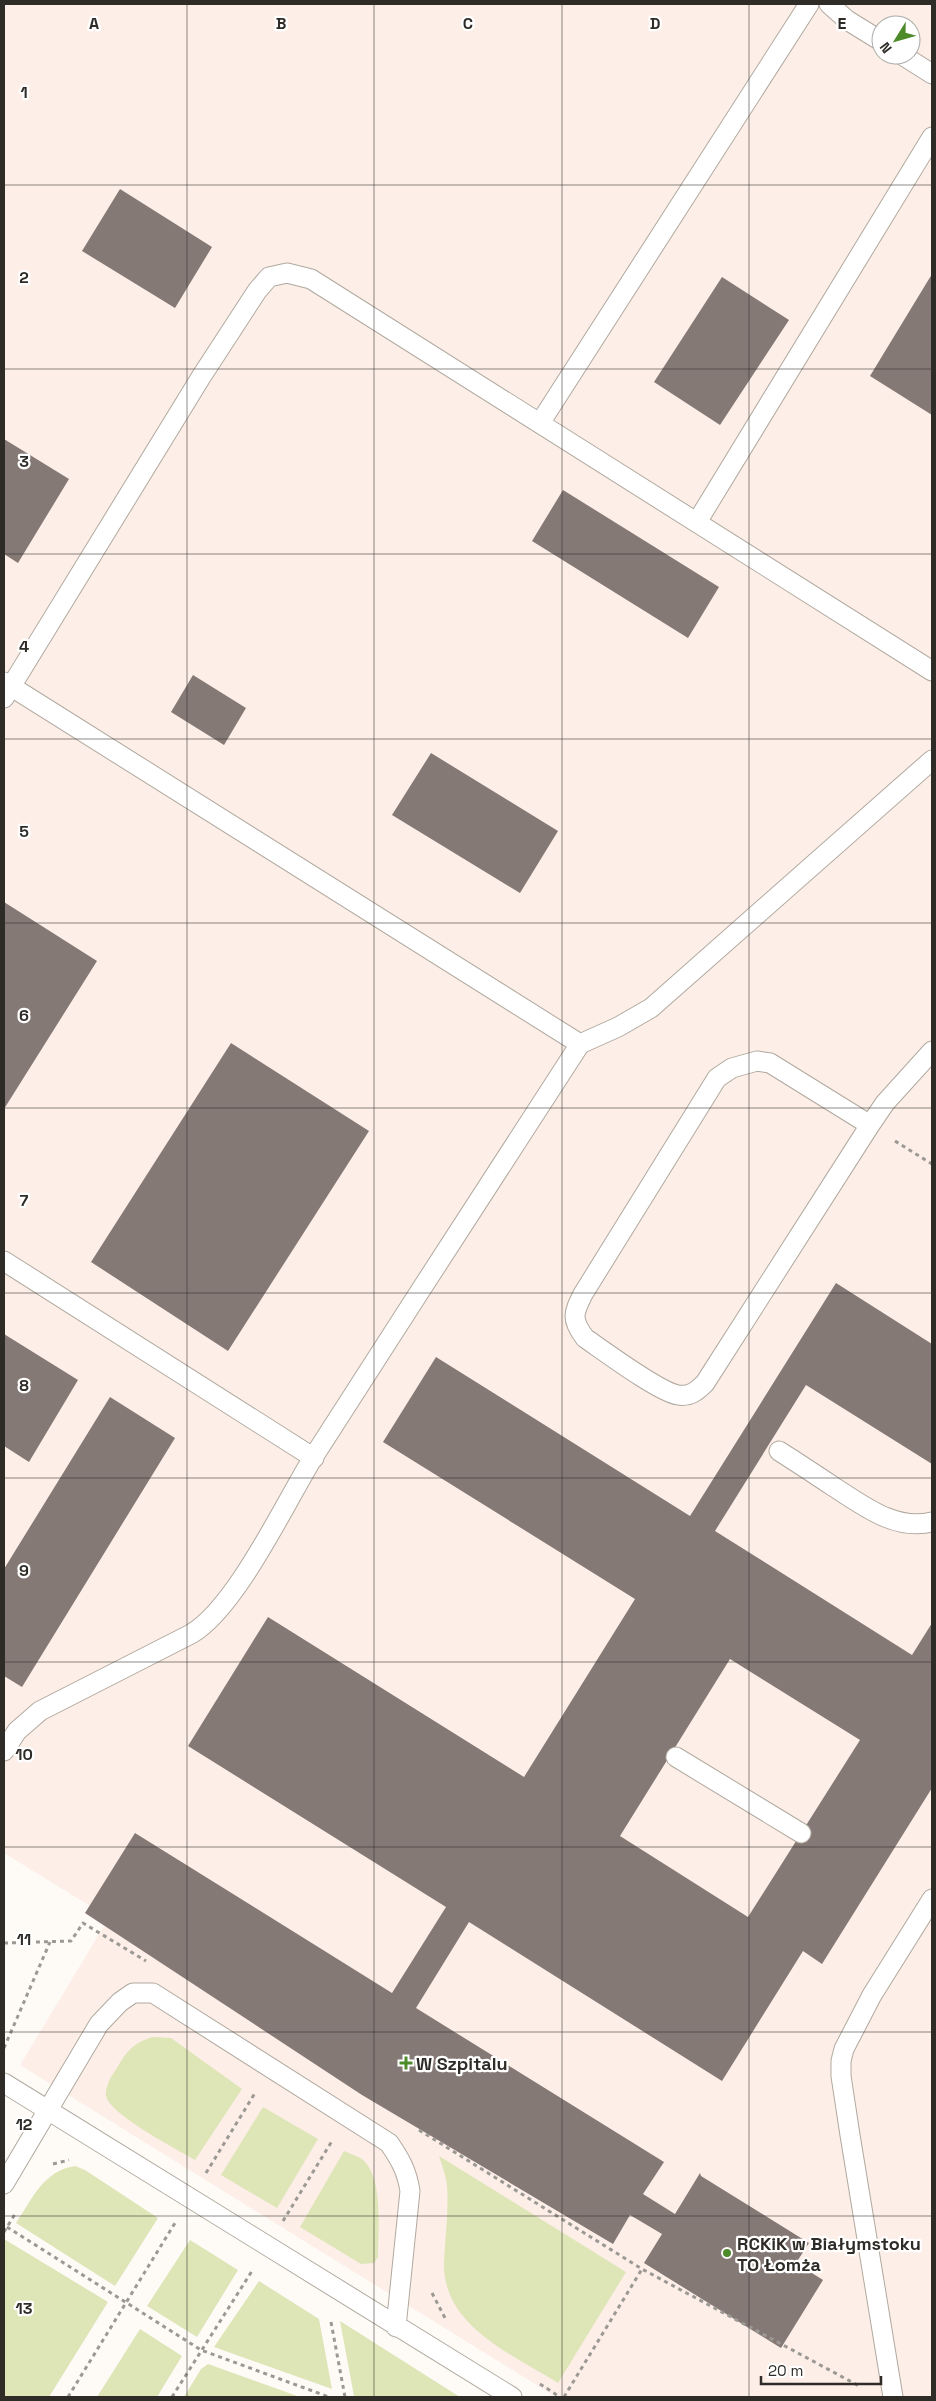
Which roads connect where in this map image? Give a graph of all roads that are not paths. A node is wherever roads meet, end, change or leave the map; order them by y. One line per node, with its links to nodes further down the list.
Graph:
1 (809, 4): 7 (lane)
2 (829, 4): 3 (lane)
3 (871, 35)
4 (918, 65): 5 (lane)
5 (932, 74)
6 (932, 137): 8 (lane)
7 (540, 423): 8 (lane); 10 (lane)
8 (697, 522): 9 (lane)
9 (932, 671)
10 (6, 689): 12 (lane)
11 (932, 760): 12 (lane)
12 (580, 1044): 17 (lane)
13 (932, 1051): 14 (lane)
14 (870, 1125): 14 (lane)
15 (4, 1261): 17 (lane)
16 (779, 1451): 18 (lane)
17 (314, 1458): 19 (lane)
18 (932, 1522)
19 (4, 1750)
20 (676, 1757): 21 (lane)
21 (801, 1834)
22 (932, 1899): 28 (lane)
23 (4, 2083): 24 (lane)
24 (49, 2112): 25 (lane); 26 (lane); 26 (lane)
25 (4, 2184)
26 (396, 2327): 27 (lane)
27 (512, 2397)
28 (893, 2397)

